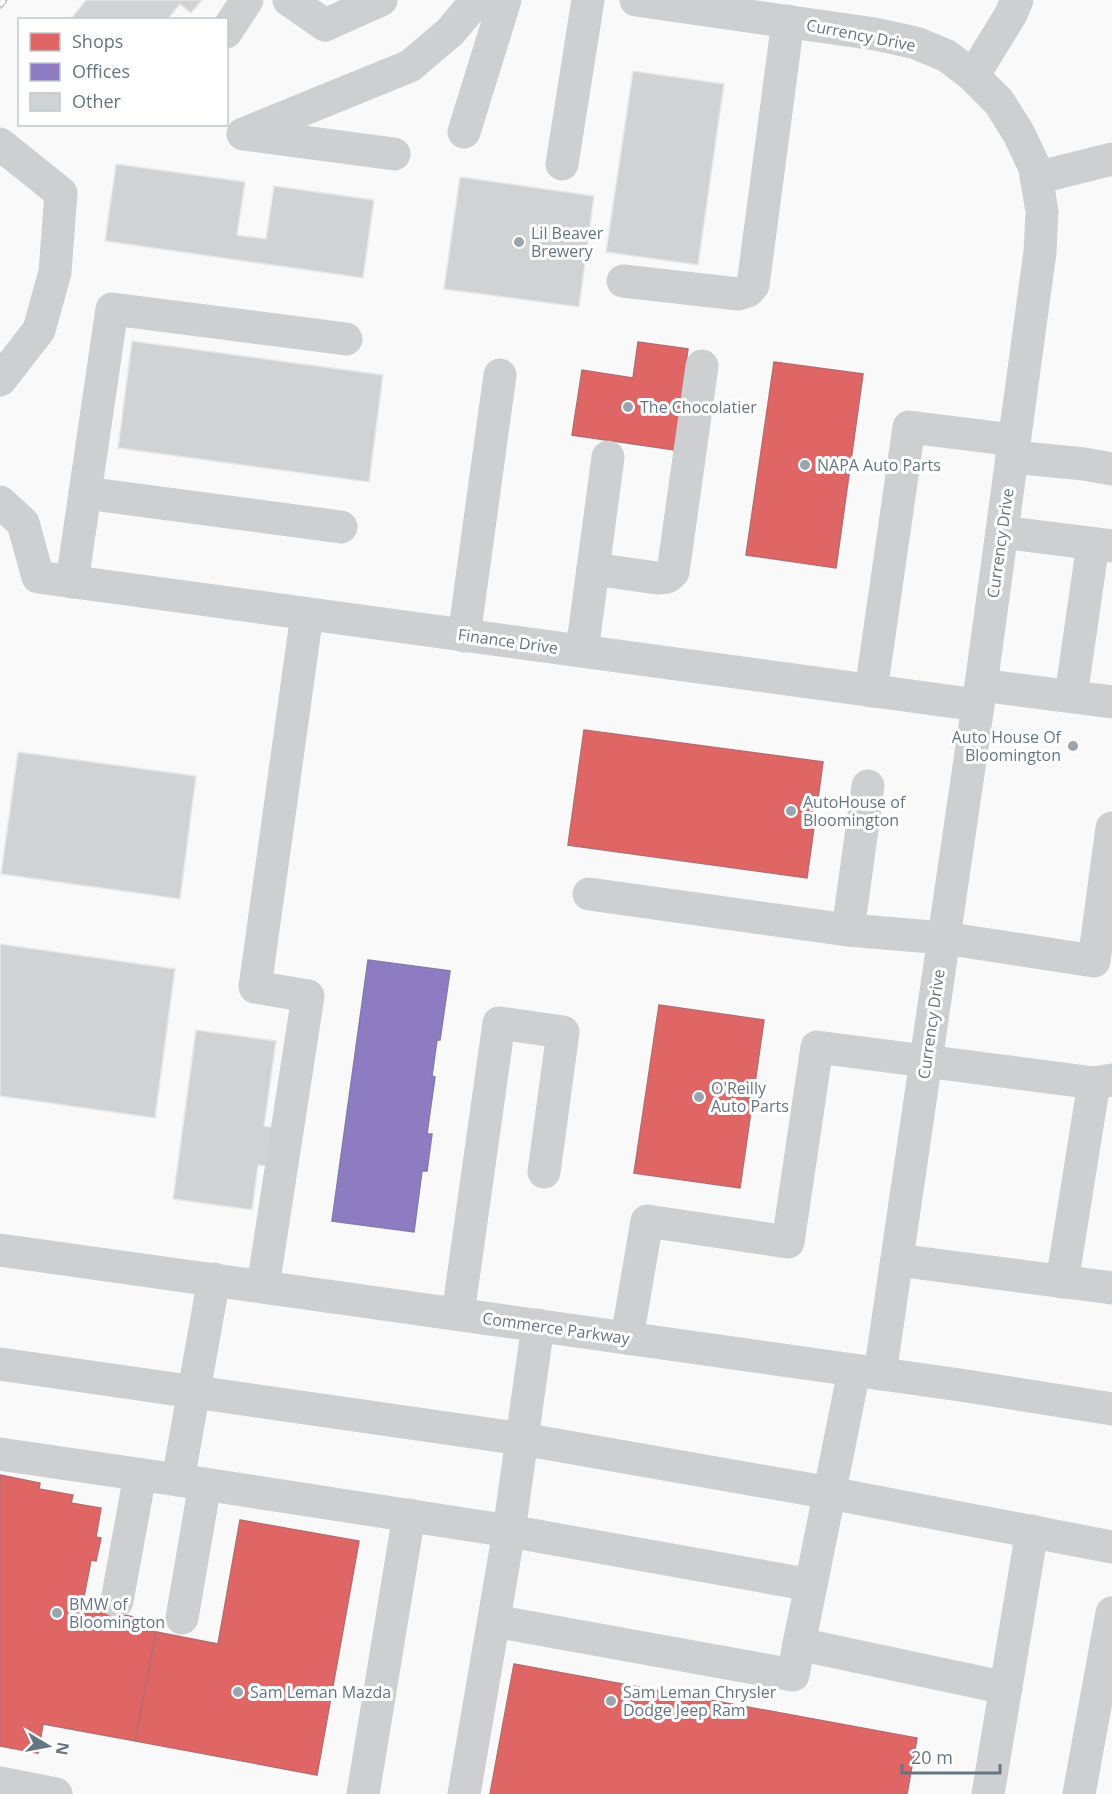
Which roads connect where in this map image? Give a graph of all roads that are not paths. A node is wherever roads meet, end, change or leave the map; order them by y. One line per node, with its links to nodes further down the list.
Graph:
1 (247, 0): 10 (street)
2 (289, 0): 3 (street)
3 (381, 0)
4 (477, 0): 14 (street)
5 (505, 0): 12 (street)
6 (588, 0): 16 (street)
7 (636, 0): 9 (street, Currency Drive)
8 (1017, 0): 11 (street)
9 (788, 21): 11 (street, Currency Drive); 18 (street)
10 (228, 29)
11 (973, 76): 17 (street, Currency Drive)
12 (464, 132)
13 (0, 144): 22 (street)
14 (394, 154)
15 (1112, 159): 17 (street)
16 (562, 164)
17 (1036, 178): 23 (street, Currency Drive)
18 (622, 281)
19 (346, 339): 26 (street)
20 (702, 366): 31 (street)
21 (500, 375): 34 (street)
22 (0, 380)
23 (1013, 449): 25 (street); 29 (street, Currency Drive); 36 (street)
24 (608, 457): 31 (street)
25 (1112, 469)
26 (85, 493): 28 (street); 32 (street)
27 (0, 502): 32 (street, Finance Drive)
28 (341, 527)
29 (1002, 532): 30 (street); 37 (street, Currency Drive)
30 (1102, 545): 38 (street)
31 (593, 569): 35 (street)
32 (72, 582): 33 (street, Finance Drive)
33 (307, 614): 34 (street, Finance Drive); 53 (street)
34 (464, 636): 35 (street, Finance Drive)
35 (582, 651): 36 (street, Finance Drive)
36 (871, 691): 37 (street, Finance Drive)
37 (979, 695): 38 (street, Finance Drive); 44 (street, Currency Drive)
38 (1071, 696): 39 (street, Finance Drive)
39 (1112, 702)
40 (868, 786): 43 (street)
41 (1112, 828): 45 (street)
42 (589, 894): 43 (street)
43 (848, 930): 44 (street)
44 (944, 938): 45 (street); 46 (street, Currency Drive)
45 (1103, 962)
46 (926, 1061): 47 (street); 50 (street, Currency Drive); 57 (street)
47 (1103, 1081): 52 (street)
48 (544, 1172): 55 (street)
49 (0, 1250): 51 (street, Commerce Parkway)
50 (897, 1260): 52 (street); 59 (street, Currency Drive)
51 (213, 1279): 53 (street, Commerce Parkway); 60 (street)
52 (1062, 1282): 54 (street)
53 (263, 1287): 55 (street, Commerce Parkway)
54 (1112, 1288)
55 (458, 1314): 56 (street, Commerce Parkway)
56 (538, 1325): 57 (street, Commerce Parkway); 62 (street)
57 (627, 1338): 59 (street, Commerce Parkway)
58 (0, 1364): 60 (street)
59 (867, 1372): 61 (street, Commerce Parkway); 66 (street, Currency Drive)
60 (194, 1392): 62 (street); 65 (street)
61 (1112, 1409)
62 (522, 1439): 66 (street); 68 (street)
63 (0, 1454): 64 (street)
64 (140, 1475): 65 (street); 72 (street)
65 (192, 1482): 67 (street); 74 (street)
66 (830, 1493): 69 (street); 71 (street, Currency Drive)
67 (409, 1515): 68 (street); 80 (street)
68 (509, 1531): 71 (street); 75 (street)
69 (1032, 1531): 70 (street); 77 (street)
70 (1112, 1547)
71 (811, 1586): 76 (street, Currency Drive)
72 (117, 1601)
73 (1112, 1613): 83 (street)
74 (182, 1618)
75 (494, 1621): 76 (street, Currency Drive); 81 (street)
76 (799, 1644): 77 (street)
77 (1006, 1688): 82 (street)
78 (0, 1783): 79 (street)
79 (56, 1794)
80 (363, 1794)
81 (464, 1794)
82 (988, 1794)
83 (1079, 1794)

